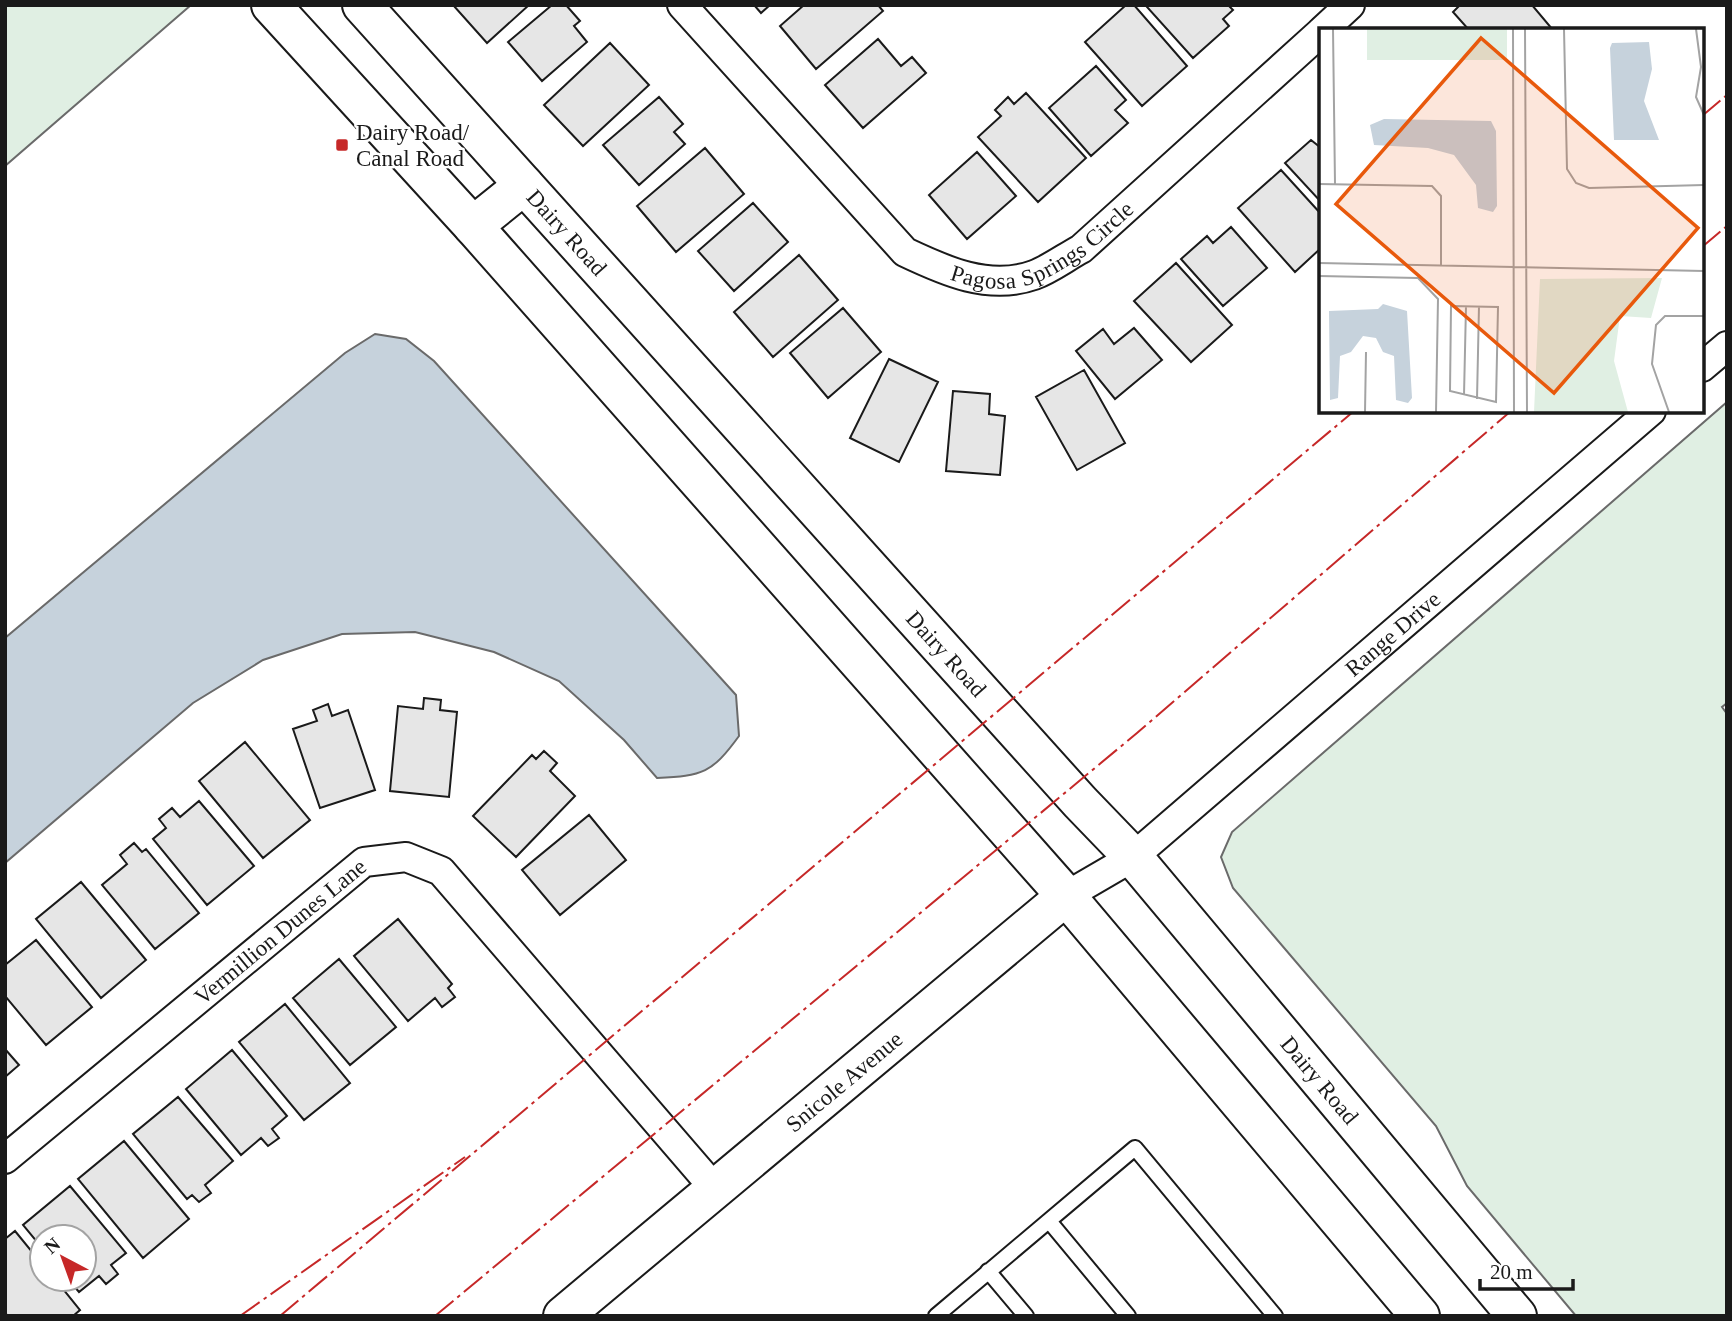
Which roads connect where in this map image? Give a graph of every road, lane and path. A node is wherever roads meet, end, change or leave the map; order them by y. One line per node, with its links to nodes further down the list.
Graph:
1 (271, 5): 8 (street)
2 (362, 5): 7 (street, Dairy Road)
3 (682, 5): 6 (street, Pagosa Springs Circle)
4 (1350, 5): 5 (street, Pagosa Springs Circle)
5 (1325, 28)
6 (1319, 34)
7 (524, 185): 8 (street); 12 (street, Dairy Road)
8 (473, 226): 13 (street)
9 (1727, 346): 10 (street)
10 (1704, 365)
11 (1649, 413): 12 (street, Range Drive)
12 (1133, 857): 13 (street, Snicole Avenue); 24 (street, Dairy Road)
13 (1066, 896): 15 (street, Snicole Avenue); 23 (street)
14 (5, 1159): 15 (street, Vermillion Dunes Lane)
15 (715, 1189): 18 (street, Snicole Avenue)
16 (1049, 1221): 17 (lane); 21 (lane); 22 (lane)
17 (988, 1271): 19 (lane); 20 (lane)
18 (563, 1316)
19 (936, 1316)
20 (1026, 1316)
21 (1128, 1316)
22 (1275, 1316)
23 (1420, 1316)
24 (1517, 1316)

